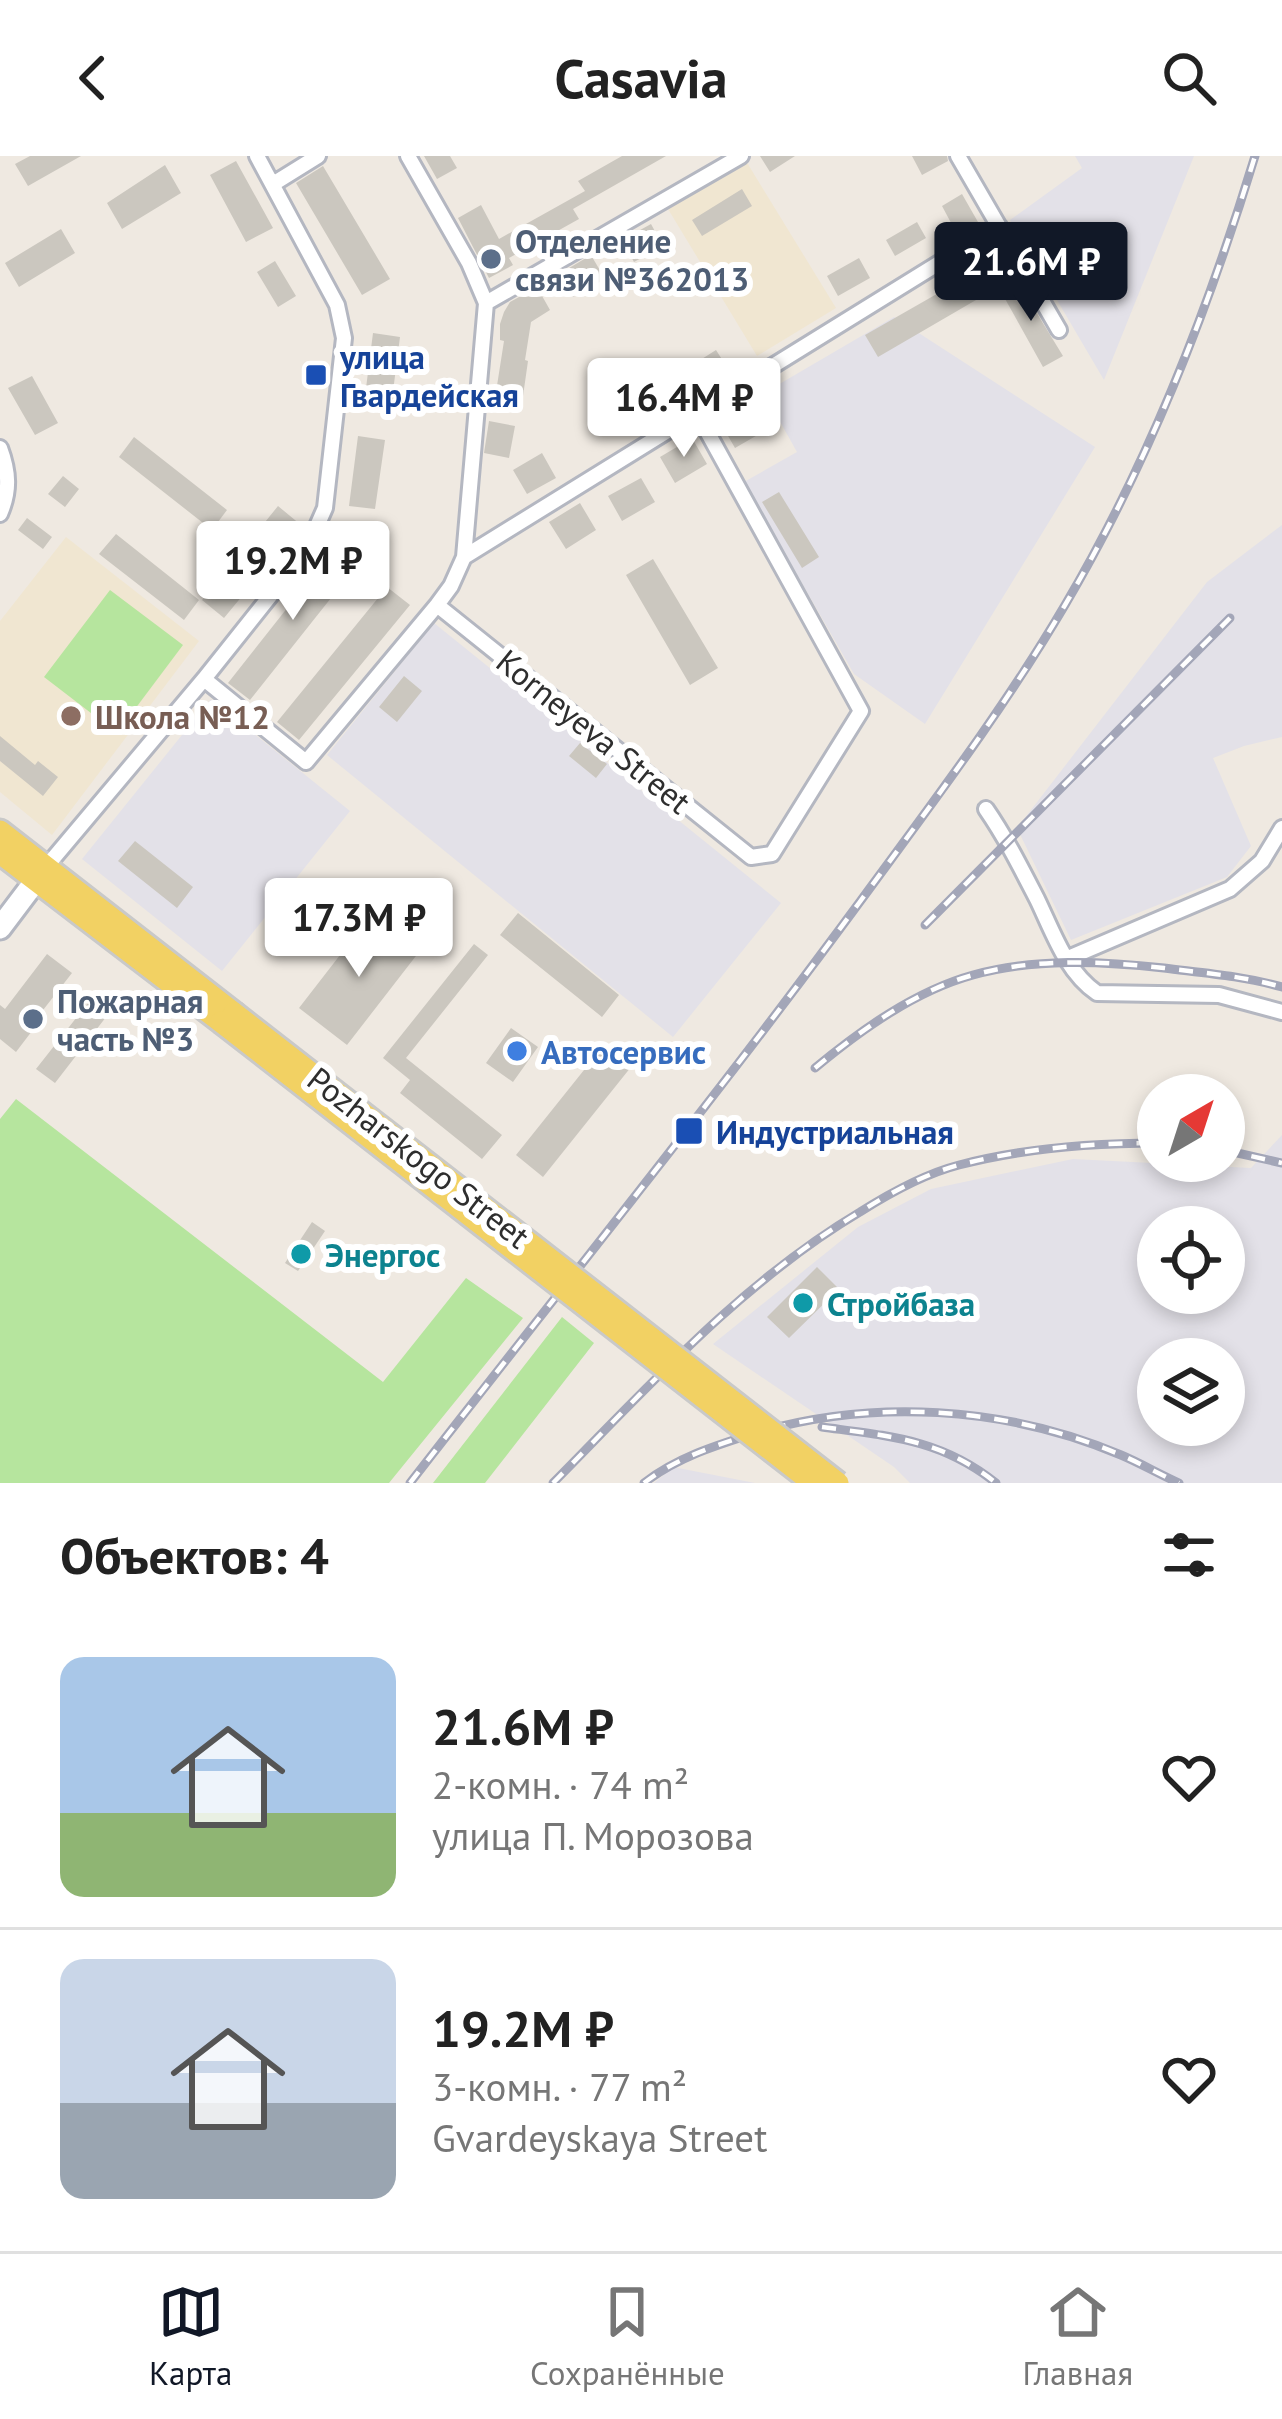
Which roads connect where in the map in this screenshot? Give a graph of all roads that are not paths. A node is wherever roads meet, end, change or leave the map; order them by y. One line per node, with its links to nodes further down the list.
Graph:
1 (256, 156): 6 (street)
2 (318, 156): 6 (street)
3 (408, 156): 8 (street)
4 (741, 156): 8 (street)
5 (958, 156): 7 (street)
6 (273, 184): 15 (street)
7 (999, 226): 9 (street); 10 (street)
8 (486, 303): 13 (street)
9 (1060, 330)
10 (697, 413): 13 (street); 14 (street, Korneyeva Street)
11 (0, 448): 12 (street)
12 (0, 514)
13 (464, 557): 14 (street)
14 (437, 605): 15 (street)
15 (204, 679): 20 (street)
16 (986, 809): 22 (street)
17 (1282, 828): 22 (street)
18 (0, 832): 20 (main road, Pozharskogo Street)
19 (0, 853): 20 (main road, Pozharskogo Street)
20 (41, 873): 21 (street); 24 (main road, Pozharskogo Street)
21 (0, 928)
22 (1066, 959): 23 (street)
23 (1282, 1012)
24 (228, 1017): 25 (main road, Pozharskogo Street, bridge); 26 (main road, Pozharskogo Street, bridge)
25 (813, 1483)
26 (838, 1483)

